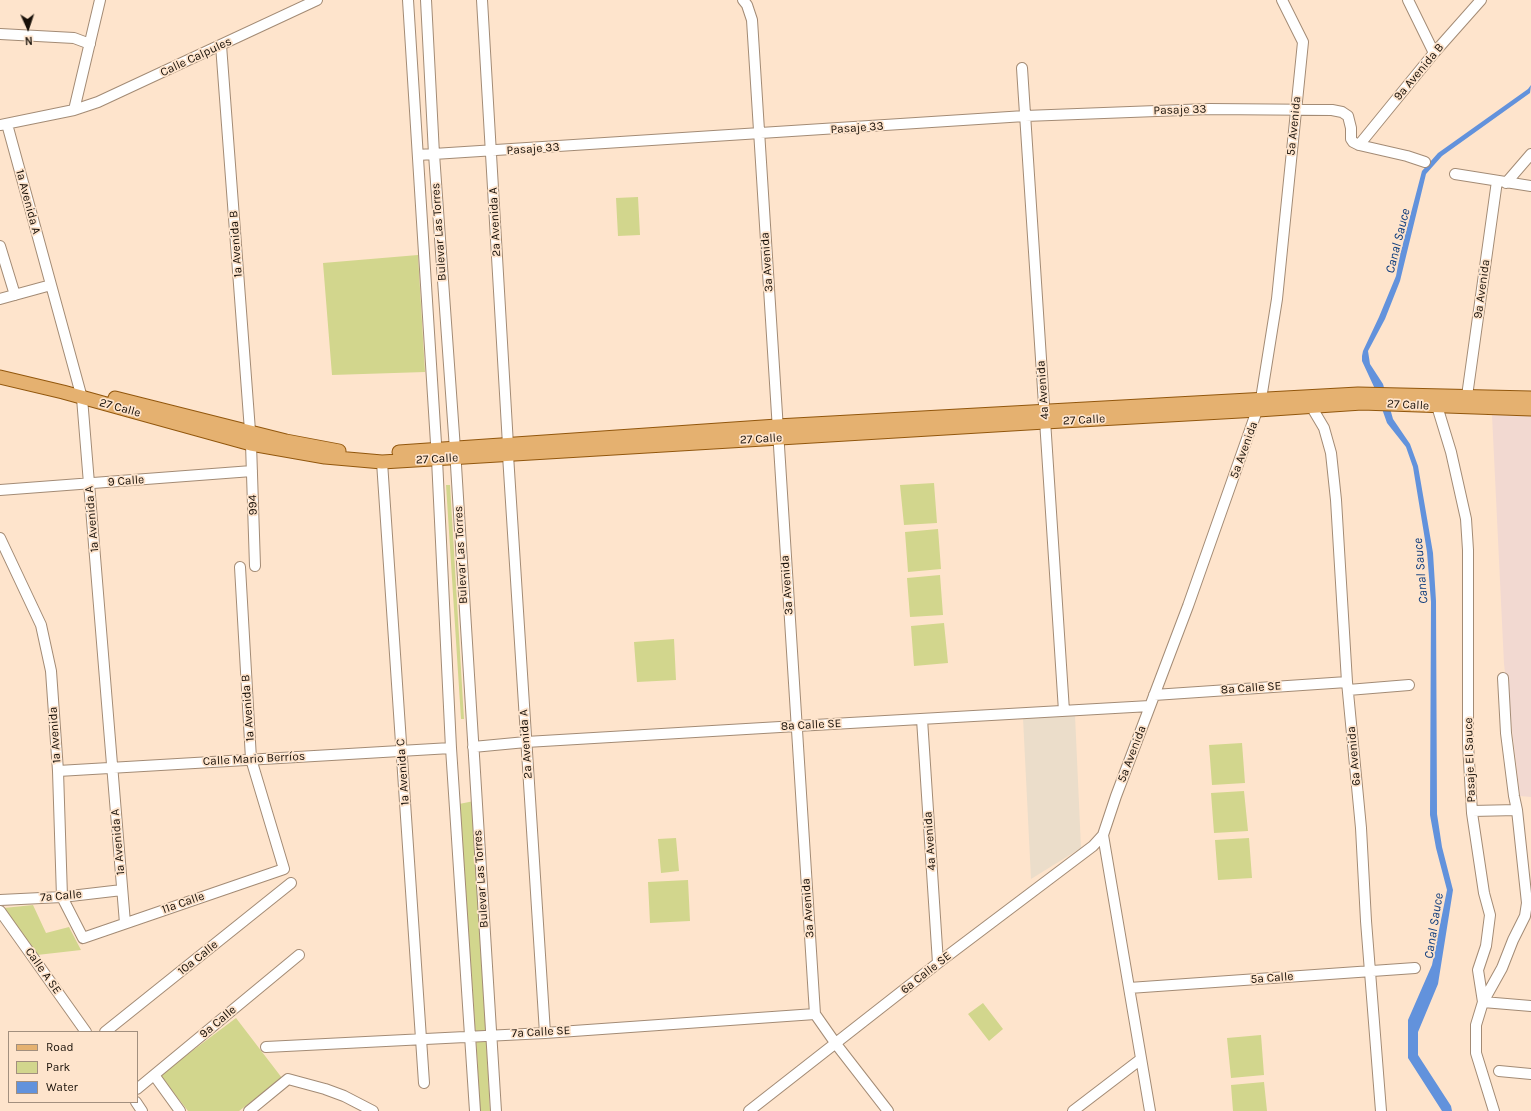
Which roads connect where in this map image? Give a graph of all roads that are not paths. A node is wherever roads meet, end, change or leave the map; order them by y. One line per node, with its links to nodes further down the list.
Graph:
1 (100, 0): 11 (street)
2 (316, 0): 12 (street, Calle Calpules)
3 (408, 0): 24 (street, Bulevar Las Torres)
4 (426, 0): 22 (street, Bulevar Las Torres)
5 (482, 0): 21 (street, 2a Avenida A)
6 (743, 0): 19 (street, 3a Avenida)
7 (1282, 0): 16 (street, 5a Avenida)
8 (1408, 0): 13 (street)
9 (1481, 0): 13 (street, 9a Avenida B)
10 (0, 34): 11 (street)
11 (90, 44): 15 (street)
12 (221, 45): 15 (street, Calle Calpules); 46 (street, 1a Avenida B)
13 (1434, 53): 20 (street, 9a Avenida B)
14 (1022, 68): 17 (street, 4a Avenida)
15 (74, 110): 18 (street, Calle Calpules)
16 (1296, 110): 17 (street, Pasaje 33); 20 (street, Pasaje 33); 40 (street, 5a Avenida)
17 (1025, 116): 19 (street, Pasaje 33); 44 (street, 4a Avenida)
18 (4, 125): 30 (street, 1a Avenida A)
19 (759, 134): 21 (street, Pasaje 33); 45 (street, 3a Avenida)
20 (1358, 145): 25 (street)
21 (491, 152): 22 (street, Pasaje 33); 47 (street, 2a Avenida A)
22 (434, 154): 24 (street, Pasaje 33); 48 (street, Bulevar Las Torres)
23 (1531, 154): 27 (street)
24 (418, 155): 49 (street, Bulevar Las Torres)
25 (1425, 162)
26 (1455, 174): 27 (street)
27 (1502, 182): 28 (street); 36 (street, 9a Avenida)
28 (1531, 186)
29 (0, 246): 31 (street)
30 (51, 285): 31 (street); 35 (street, 1a Avenida A)
31 (15, 295): 32 (street)
32 (0, 299)
33 (0, 371): 35 (main road)
34 (0, 377): 35 (main road, 27 Calle)
35 (81, 393): 46 (main road, 27 Calle); 52 (street, 1a Avenida A)
36 (1467, 396): 38 (main road, 27 Calle); 39 (main road, 27 Calle)
37 (1360, 398): 39 (main road, 27 Calle); 40 (main road, 27 Calle); 41 (main road, 27 Calle)
38 (1531, 398)
39 (1404, 399): 42 (main road, 27 Calle)
40 (1260, 405): 41 (main road, 27 Calle); 44 (main road, 27 Calle); 60 (street, 5a Avenida)
41 (1311, 406): 59 (street, 6a Avenida)
42 (1437, 406): 43 (main road, 27 Calle); 73 (street, Pasaje El Sauce)
43 (1531, 409)
44 (1045, 417): 45 (main road, 27 Calle); 62 (street, 4a Avenida)
45 (778, 432): 47 (main road, 27 Calle); 64 (street, 3a Avenida)
46 (251, 438): 49 (main road, 27 Calle); 50 (main road, 27 Calle); 51 (street, 994)
47 (508, 450): 48 (main road, 27 Calle); 65 (street, 2a Avenida A)
48 (455, 453): 49 (main road, 27 Calle); 66 (street, Bulevar Las Torres)
49 (437, 459): 50 (main road, 27 Calle); 67 (street, Bulevar Las Torres)
50 (382, 462): 68 (street, 1a Avenida C)
51 (252, 471): 52 (street, 9 Calle); 55 (street, 994)
52 (89, 484): 53 (street, 9 Calle); 70 (street, 1a Avenida A)
53 (0, 490)
54 (0, 538): 71 (street, 1a Avenida)
55 (255, 566)
56 (240, 567): 69 (street, 1a Avenida B)
57 (1503, 678): 72 (street)
58 (1409, 685): 59 (street, 8a Calle SE)
59 (1347, 686): 60 (street, 8a Calle SE); 86 (street, 6a Avenida)
60 (1154, 695): 61 (street, 5a Avenida)
61 (1150, 706): 62 (street, 8a Calle SE); 74 (street, 5a Avenida)
62 (1064, 711): 63 (street, 8a Calle SE)
63 (922, 719): 64 (street, 8a Calle SE); 84 (street, 4a Avenida)
64 (796, 726): 65 (street, 8a Calle SE); 90 (street, 3a Avenida)
65 (526, 742): 66 (street, 8a Calle SE); 93 (street, 2a Avenida A)
66 (472, 747): 94 (street, Bulevar Las Torres)
67 (451, 748): 68 (street, Calle Mario Berríos); 95 (street, Bulevar Las Torres)
68 (401, 751): 69 (street, Calle Mario Berríos); 96 (street, 1a Avenida C)
69 (251, 759): 70 (street, Calle Mario Berríos); 75 (street, 1a Avenida B)
70 (112, 767): 71 (street, Calle Mario Berríos); 77 (street, 1a Avenida A)
71 (58, 771): 78 (street, 1a Avenida)
72 (1518, 810): 73 (street); 88 (street)
73 (1472, 811): 88 (street, Pasaje El Sauce)
74 (1103, 835): 84 (street, 6a Calle SE); 87 (street, 5a Avenida)
75 (284, 869): 81 (street, 11a Calle)
76 (291, 883): 92 (street, 10a Calle)
77 (122, 890): 78 (street, 7a Calle); 81 (street, 1a Avenida A)
78 (62, 897): 79 (street, 7a Calle); 82 (street, 1a Avenida)
79 (0, 900)
80 (0, 911): 91 (street, Calle A SE)
81 (125, 923): 82 (street, 11a Calle)
82 (83, 938)
83 (299, 955): 102 (street, 9a Calle)
84 (938, 963): 97 (street, 6a Calle SE)
85 (1415, 968): 86 (street, 5a Calle)
86 (1370, 971): 87 (street, 5a Calle); 114 (street, 6a Avenida)
87 (1129, 988): 99 (street, 5a Avenida)
88 (1483, 1002): 89 (street); 115 (street, Pasaje El Sauce)
89 (1531, 1006)
90 (815, 1014): 93 (street, 7a Calle SE); 97 (street)
91 (85, 1031)
92 (106, 1031)
93 (544, 1033): 94 (street, 7a Calle SE)
94 (491, 1035): 95 (street, 7a Calle SE); 109 (street, Bulevar Las Torres)
95 (470, 1036): 96 (street, 7a Calle SE); 108 (street, Bulevar Las Torres)
96 (420, 1039): 98 (street, 7a Calle SE); 103 (street, 1a Avenida C)
97 (836, 1044): 110 (street, 6a Calle SE); 111 (street)
98 (266, 1047)
99 (1141, 1059): 112 (street); 113 (street, 5a Avenida)
100 (1499, 1071): 101 (street)
101 (1531, 1074)
102 (154, 1075): 104 (street, 9a Calle); 105 (street)
103 (424, 1083)
104 (138, 1088)
105 (180, 1111)
106 (249, 1111): 107 (street)
107 (373, 1111)
108 (475, 1111)
109 (496, 1111)
110 (749, 1111)
111 (888, 1111)
112 (1073, 1111)
113 (1150, 1111)
114 (1381, 1111)
115 (1494, 1111)

